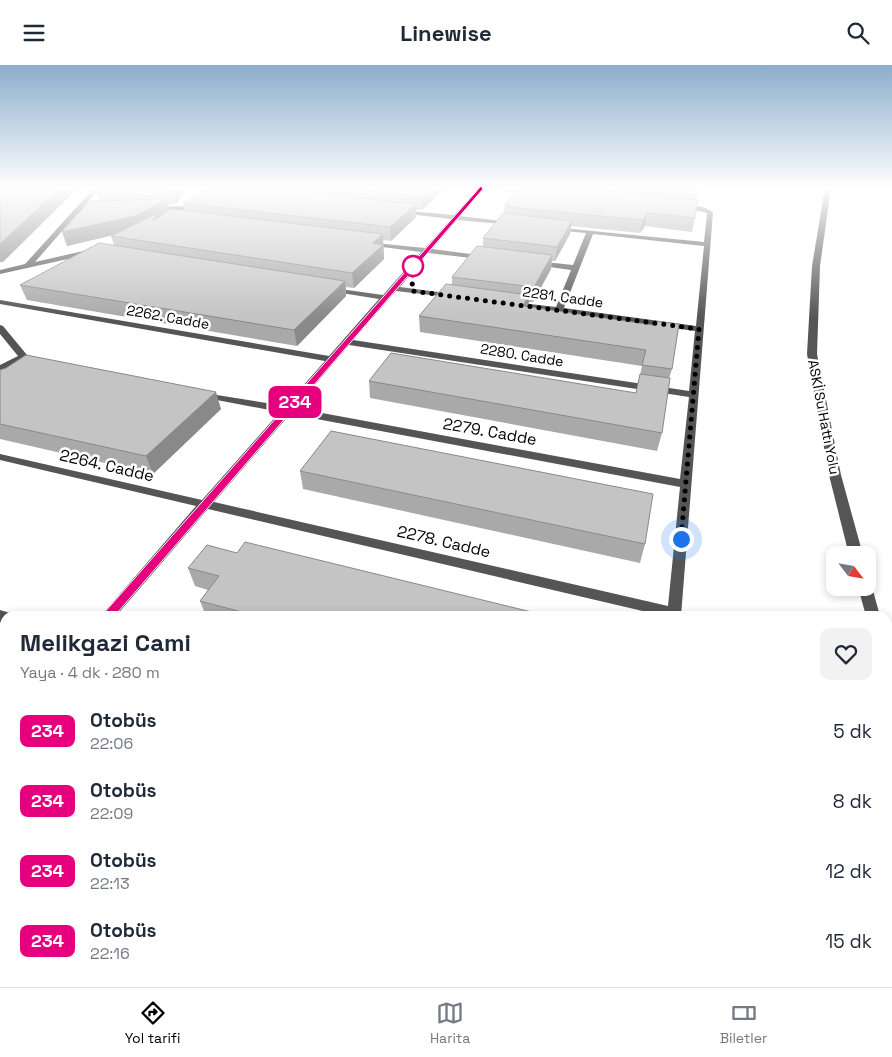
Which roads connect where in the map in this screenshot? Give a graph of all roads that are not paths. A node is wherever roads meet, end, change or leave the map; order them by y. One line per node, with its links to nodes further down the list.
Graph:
1 (58, 231): 13 (street)
2 (444, 231): 10 (street)
3 (581, 231): 6 (street)
4 (708, 231): 8 (street)
5 (821, 231): 36 (street, ASKİ Su Hattı Yolu)
6 (590, 232): 8 (street); 14 (street)
7 (357, 242): 10 (street)
8 (707, 244): 24 (street)
9 (98, 251): 13 (street)
10 (426, 251): 11 (street); 17 (street)
11 (492, 258)
12 (529, 263): 14 (street)
13 (28, 265): 15 (street)
14 (576, 268): 22 (street)
15 (0, 272)
16 (317, 287): 19 (street)
17 (394, 289): 18 (street); 19 (street)
18 (462, 297)
19 (385, 298): 25 (street)
20 (0, 302): 27 (street, 2262. Cadde)
21 (500, 303): 22 (street, 2281. Cadde)
22 (559, 310): 24 (street, 2281. Cadde)
23 (0, 328): 26 (street)
24 (699, 329): 31 (street)
25 (346, 343): 27 (street); 31 (street, 2280. Cadde)
26 (24, 357): 28 (street); 29 (street)
27 (332, 359): 32 (street)
28 (50, 366)
29 (0, 369)
30 (192, 393): 32 (street, 2279. Cadde)
31 (694, 395): 34 (street)
32 (288, 410): 34 (street, 2279. Cadde); 35 (street)
33 (0, 457): 35 (street, 2264. Cadde)
34 (686, 484): 40 (street)
35 (206, 504): 38 (street); 39 (street, 2278. Cadde)
36 (854, 546)
37 (867, 596): 41 (street)
38 (112, 611)
39 (661, 611)
40 (674, 611)
41 (872, 611)

